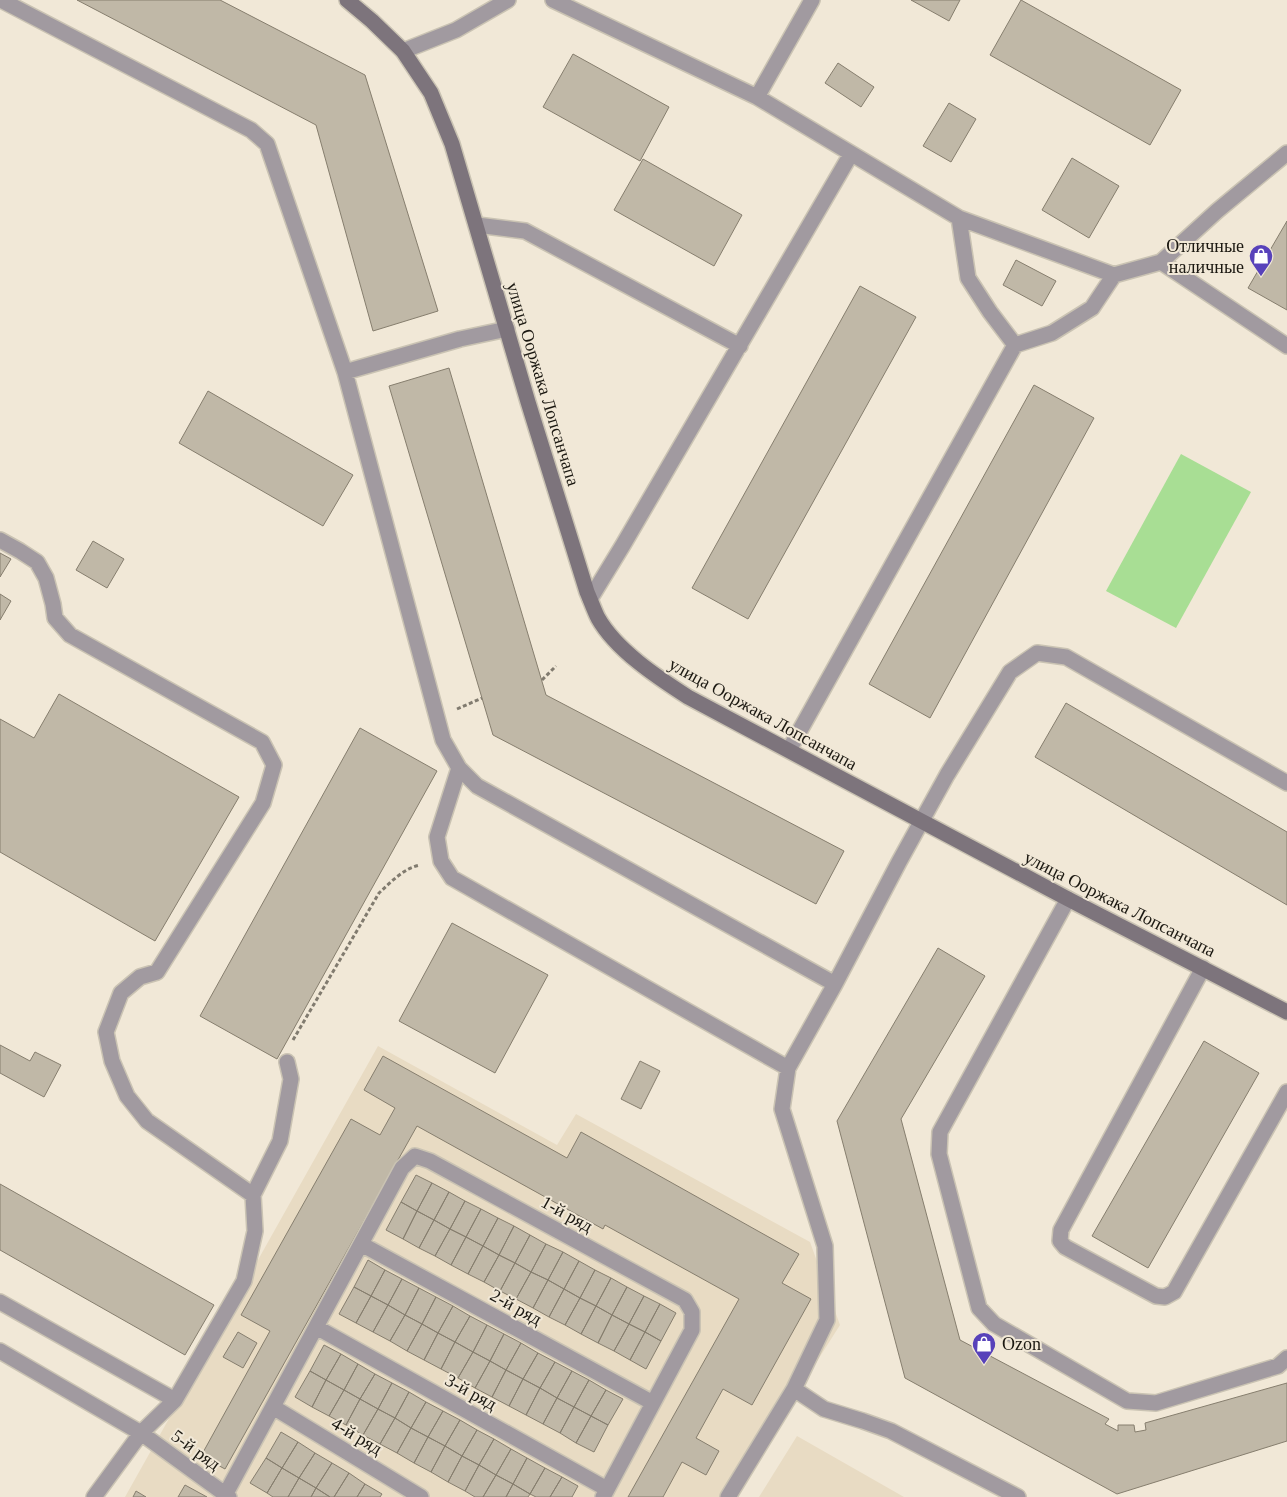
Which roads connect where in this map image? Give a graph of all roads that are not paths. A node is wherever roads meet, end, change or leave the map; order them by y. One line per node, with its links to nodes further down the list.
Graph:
1 (1, 0): 18 (lane)
2 (347, 0): 6 (street, улица Ооржака Лопсанчапа)
3 (508, 0): 6 (lane)
4 (553, 0): 7 (lane)
5 (812, 0): 7 (lane)
6 (403, 52): 11 (street, улица Ооржака Лопсанчапа)
7 (757, 97): 9 (lane)
8 (1287, 153): 12 (lane)
9 (850, 154): 10 (lane); 16 (lane)
10 (959, 218): 13 (lane); 15 (lane)
11 (477, 225): 14 (street, улица Ооржака Лопсанчапа); 16 (lane)
12 (1161, 262): 13 (lane); 17 (lane)
13 (1114, 275): 15 (lane)
14 (507, 329): 18 (lane); 20 (street, улица Ооржака Лопсанчапа)
15 (1014, 345): 21 (lane)
16 (740, 346): 20 (lane)
17 (1287, 346)
18 (345, 372): 22 (lane)
19 (0, 540): 32 (lane)
20 (590, 599): 21 (street, улица Ооржака Лопсанчапа)
21 (788, 750): 24 (street, улица Ооржака Лопсанчапа)
22 (459, 768): 27 (lane); 30 (lane)
23 (1287, 783): 24 (lane)
24 (922, 822): 25 (street, улица Ооржака Лопсанчапа); 27 (lane)
25 (1068, 899): 26 (street, улица Ооржака Лопсанчапа); 37 (lane)
26 (1203, 968): 28 (street, улица Ооржака Лопсанчапа); 31 (lane)
27 (835, 984): 30 (lane)
28 (1287, 1012)
29 (287, 1062): 32 (lane)
30 (788, 1068): 38 (lane)
31 (1287, 1092)
32 (253, 1194): 39 (lane)
33 (361, 1244): 35 (lane); 40 (lane, 2-й ряд); 40 (lane, 1-й ряд)
34 (0, 1302): 39 (lane)
35 (316, 1328): 41 (lane); 43 (lane, 3-й ряд)
36 (0, 1351): 42 (lane, 5-й ряд)
37 (1287, 1358)
38 (794, 1389): 47 (lane); 48 (lane)
39 (175, 1400): 42 (lane)
40 (653, 1403): 43 (lane)
41 (273, 1407): 44 (lane); 46 (lane, 4-й ряд)
42 (141, 1433): 44 (lane, 5-й ряд); 45 (lane)
43 (605, 1493)
44 (226, 1496)
45 (94, 1497)
46 (421, 1497)
47 (728, 1497)
48 (1018, 1497)

